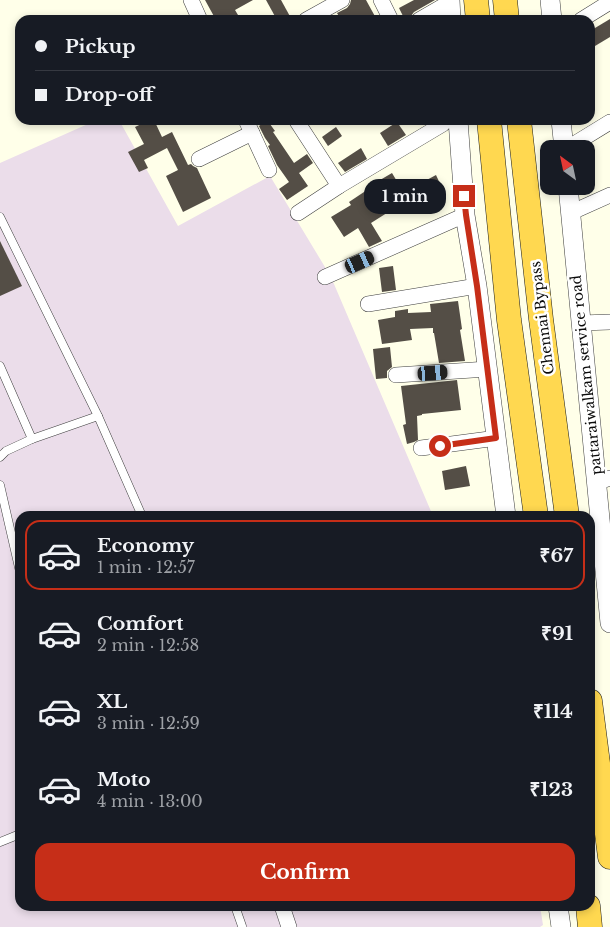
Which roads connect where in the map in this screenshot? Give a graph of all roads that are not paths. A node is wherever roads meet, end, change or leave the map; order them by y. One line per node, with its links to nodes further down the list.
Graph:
1 (191, 0): 9 (street)
2 (342, 0): 10 (street)
3 (381, 0): 11 (street)
4 (476, 0): 13 (highway)
5 (505, 0): 14 (highway)
6 (550, 0): 15 (street)
7 (610, 2): 16 (street)
8 (451, 7): 12 (street)
9 (198, 15)
10 (315, 15)
11 (388, 15)
12 (431, 15)
13 (478, 15)
14 (506, 15)
15 (552, 15)
16 (589, 15)
17 (610, 122): 26 (street)
18 (299, 125): 29 (street)
19 (440, 125): 29 (street)
20 (448, 125): 34 (street)
21 (490, 125): 53 (highway)
22 (520, 125): 54 (highway, Chennai Bypass)
23 (562, 125): 25 (street)
24 (249, 126): 27 (street); 28 (street)
25 (564, 140)
26 (580, 140)
27 (199, 159)
28 (269, 170)
29 (339, 186): 33 (street)
30 (569, 195): 32 (street, pattaraiwalkam service road)
31 (610, 195): 32 (street)
32 (570, 213): 40 (street, pattaraiwalkam service road)
33 (298, 214)
34 (466, 215): 36 (street); 37 (street)
35 (0, 217): 44 (lane)
36 (325, 277)
37 (477, 286): 38 (street); 42 (street)
38 (368, 304)
39 (610, 322): 40 (street)
40 (581, 323): 49 (street, pattaraiwalkam service road)
41 (0, 366): 45 (lane)
42 (488, 369): 43 (street); 46 (street)
43 (396, 375)
44 (98, 416): 45 (lane); 51 (lane)
45 (32, 438): 48 (lane)
46 (496, 438): 47 (street); 52 (street)
47 (421, 448)
48 (0, 457)
49 (603, 480): 56 (street, pattaraiwalkam service road)
50 (0, 485): 55 (lane)
51 (140, 511)
52 (505, 511)
53 (535, 511)
54 (565, 511)
55 (15, 550)
56 (610, 622)
57 (595, 740): 60 (highway)
58 (15, 836): 59 (lane)
59 (0, 842)
60 (610, 857)
61 (237, 911): 65 (lane)
62 (284, 911): 66 (street)
63 (559, 911): 67 (street)
64 (588, 911): 68 (highway)
65 (242, 926)
66 (290, 927)
67 (561, 927)
68 (590, 927)

